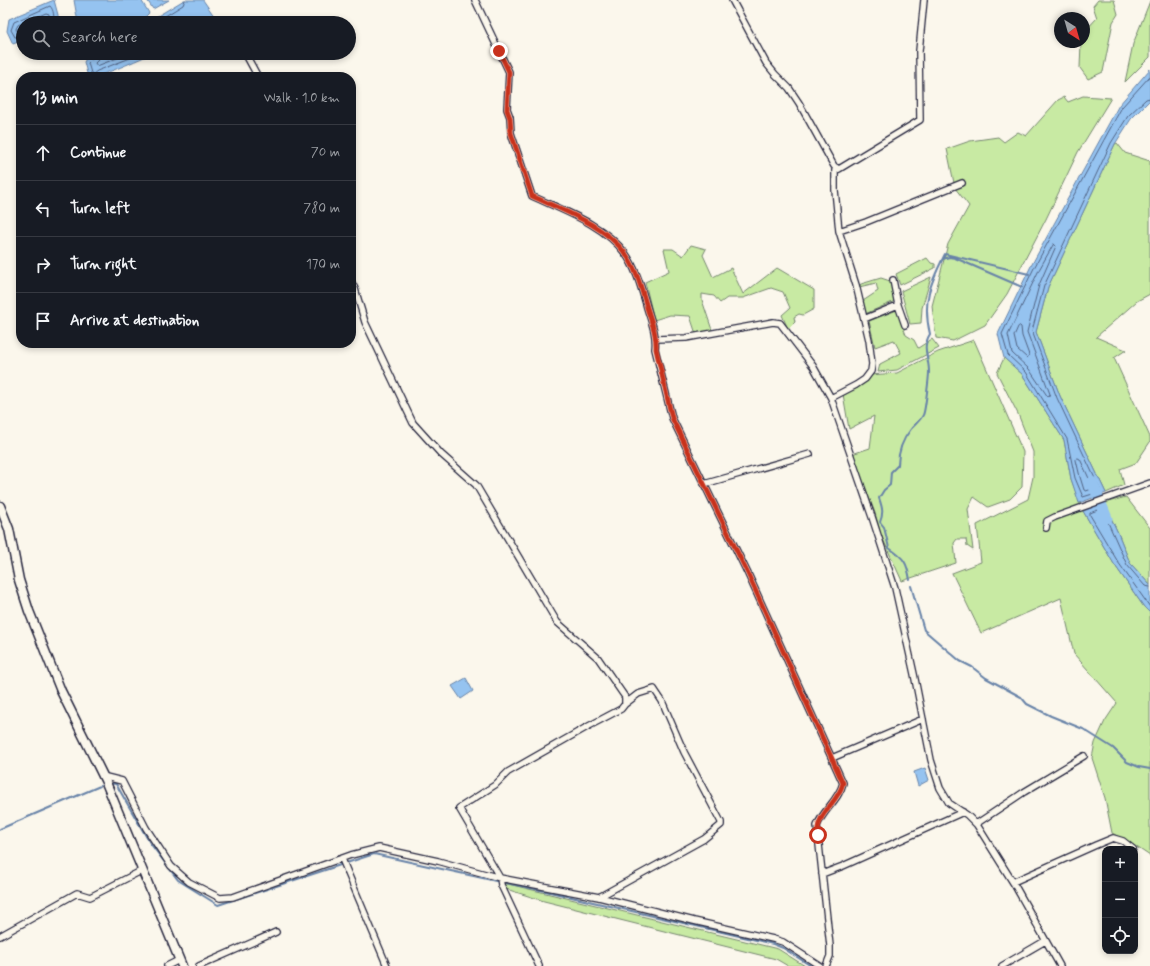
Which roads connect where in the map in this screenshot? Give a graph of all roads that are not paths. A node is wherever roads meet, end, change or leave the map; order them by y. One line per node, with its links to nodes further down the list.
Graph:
1 (475, 0): 14 (street)
2 (732, 0): 6 (street)
3 (924, 0): 6 (street)
4 (249, 60): 5 (street)
5 (255, 72)
6 (839, 169): 8 (street)
7 (962, 183): 8 (street)
8 (838, 231): 12 (street)
9 (893, 280): 11 (street)
10 (356, 292): 21 (street)
11 (898, 305): 12 (street); 13 (street)
12 (864, 318): 15 (street)
13 (905, 324)
14 (656, 339): 15 (street); 18 (street)
15 (830, 398): 22 (street)
16 (810, 454): 18 (street)
17 (1150, 483): 20 (street)
18 (704, 484): 24 (street)
19 (0, 506): 25 (main road)
20 (1046, 528)
21 (625, 704): 32 (street); 34 (street)
22 (923, 719): 24 (street); 26 (street)
23 (1084, 756): 27 (street)
24 (832, 758): 31 (street)
25 (102, 776): 29 (street); 30 (main road)
26 (963, 812): 27 (street); 31 (street)
27 (976, 824): 33 (street)
28 (1129, 846): 33 (street)
29 (342, 859): 32 (street); 41 (street)
30 (143, 870): 36 (street); 38 (main road)
31 (822, 874): 44 (street)
32 (500, 878): 34 (street); 42 (street)
33 (1012, 882): 37 (street)
34 (599, 897): 43 (street)
35 (276, 932): 40 (street)
36 (0, 936)
37 (1045, 941): 45 (street); 46 (street)
38 (181, 963): 39 (street)
39 (167, 966)
40 (199, 966)
41 (387, 966)
42 (539, 966)
43 (820, 966)
44 (826, 966)
45 (1002, 966)
46 (1060, 966)

